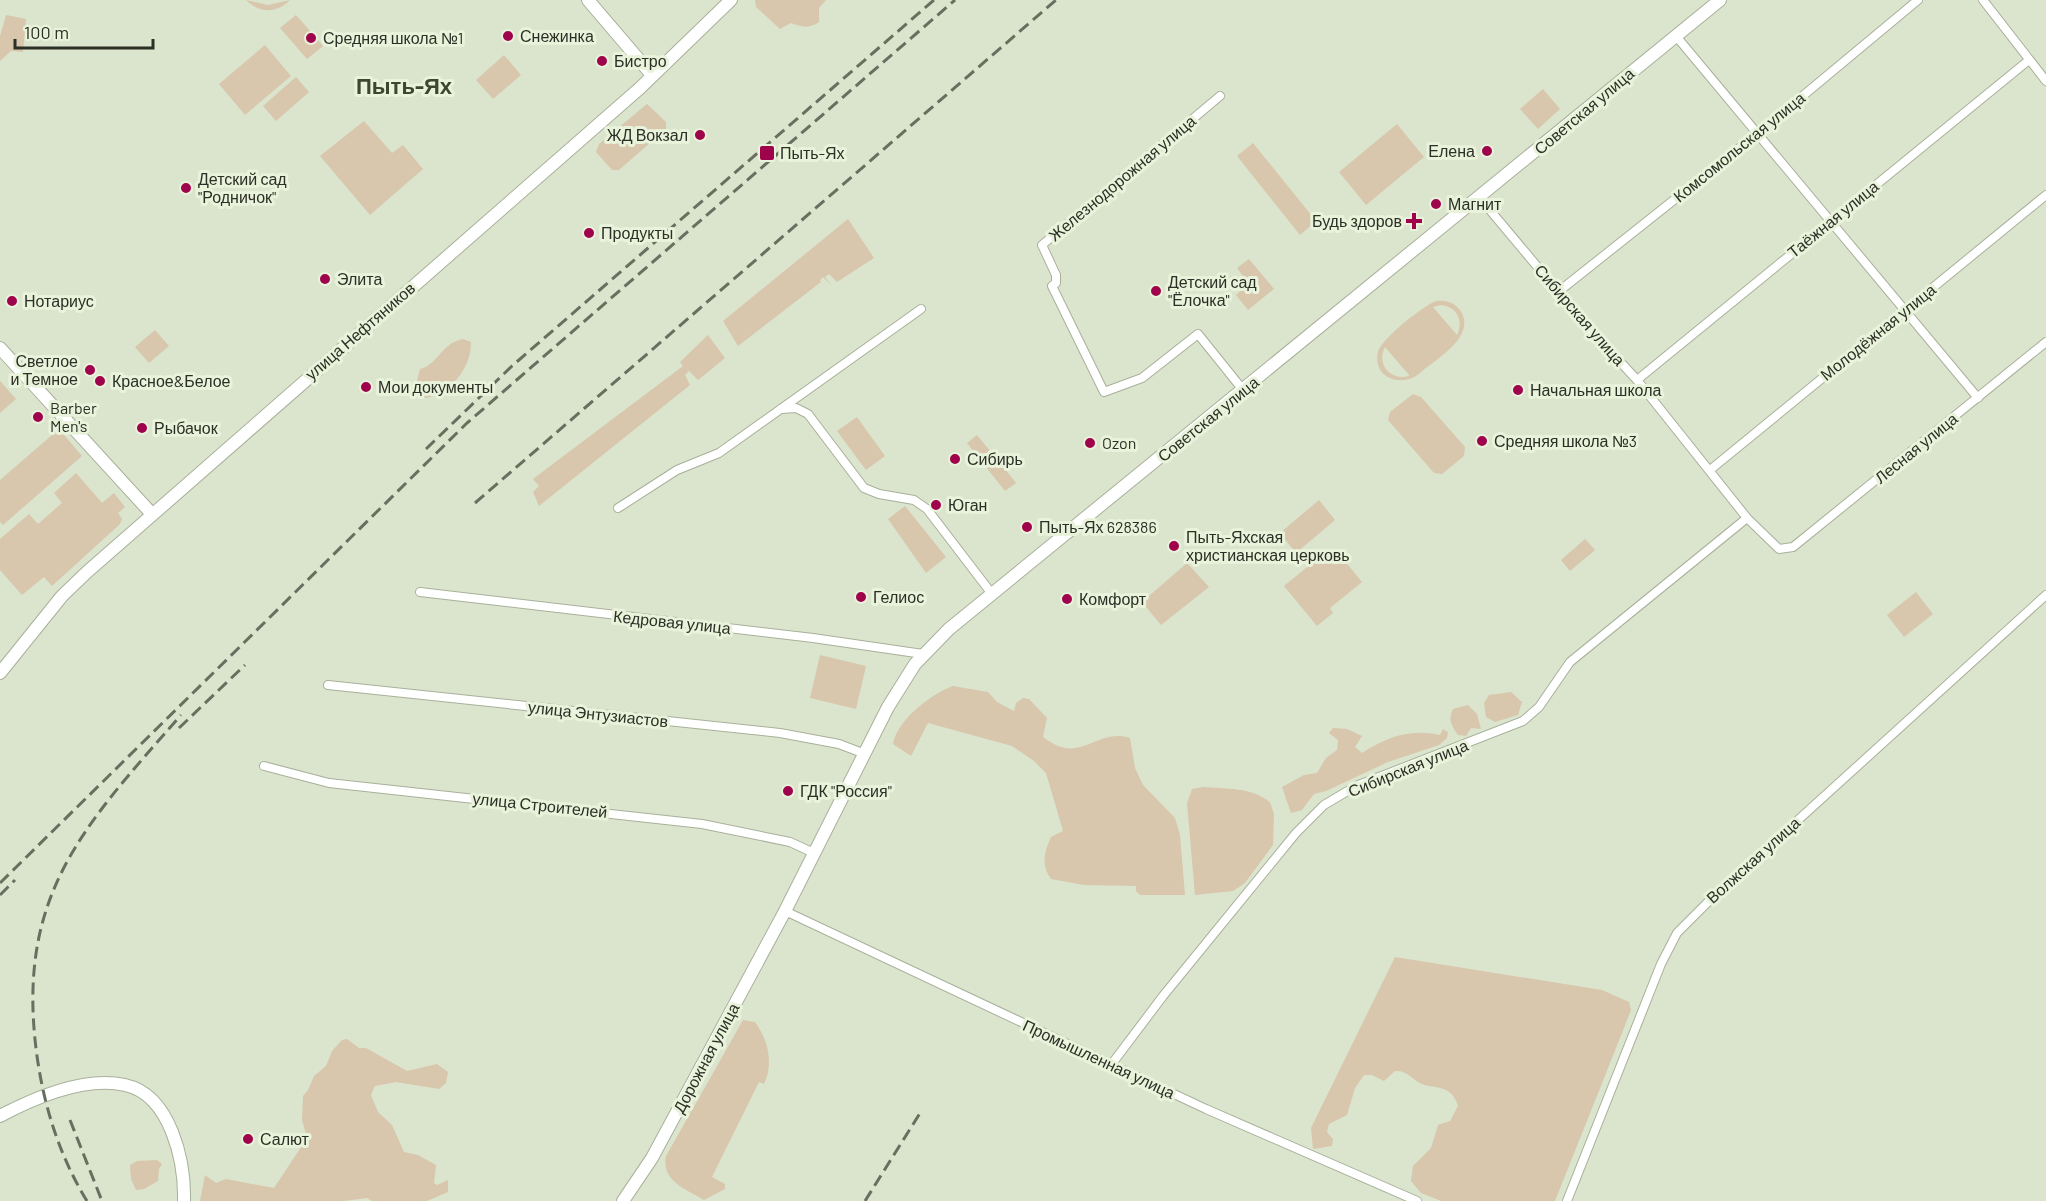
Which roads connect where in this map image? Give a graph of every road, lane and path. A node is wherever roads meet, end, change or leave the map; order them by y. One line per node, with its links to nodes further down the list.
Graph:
1 (588, 0): 8 (street)
2 (730, 0): 8 (street, улица Нефтяников)
3 (1720, 0): 6 (street, Советская улица)
4 (1918, 0): 11 (street, Комсомольская улица)
5 (1983, 0): 7 (street)
6 (1676, 36): 11 (street); 13 (street, Советская улица)
7 (2029, 60): 9 (street); 14 (street, Таёжная улица)
8 (652, 75): 26 (street, улица Нефтяников)
9 (2046, 81)
10 (1220, 96): 21 (street, Железнодорожная улица)
11 (1757, 134): 14 (street); 15 (street, Комсомольская улица)
12 (2046, 195): 17 (street, Молодёжная улица)
13 (1479, 197): 15 (street, Сибирская улица); 21 (street, Советская улица)
14 (1830, 221): 17 (street); 20 (street, Таёжная улица)
15 (1558, 292): 20 (street, Сибирская улица)
16 (921, 309): 23 (street)
17 (1904, 311): 22 (street); 24 (street, Молодёжная улица)
18 (2046, 342): 22 (street, Лесная улица)
19 (0, 348): 26 (street)
20 (1637, 380): 24 (street, Сибирская улица)
21 (1243, 390): 30 (street, Советская улица)
22 (1978, 398): 28 (street, Лесная улица)
23 (780, 409): 25 (street); 30 (street)
24 (1710, 470): 27 (street, Сибирская улица)
25 (618, 508)
26 (152, 513): 33 (street, улица Нефтяников)
27 (1747, 518): 28 (street, Сибирская улица); 39 (street, Сибирская улица)
28 (1783, 550)
29 (420, 592): 32 (street, Кедровая улица)
30 (992, 594): 32 (street, Советская улица)
31 (2046, 595): 44 (street, Волжская улица)
32 (923, 654): 35 (street, Советская улица)
33 (0, 673)
34 (328, 685): 35 (street, улица Энтузиастов)
35 (865, 754): 37 (street, Советская улица)
36 (264, 766): 37 (street, улица Строителей)
37 (814, 853): 38 (street, Советская улица)
38 (785, 911): 39 (street, Промышленная улица); 42 (street, Дорожная улица)
39 (1111, 1065): 43 (street, Промышленная улица)
40 (0, 1116): 41 (street)
41 (184, 1201)
42 (623, 1201)
43 (1417, 1201)
44 (1567, 1201)

